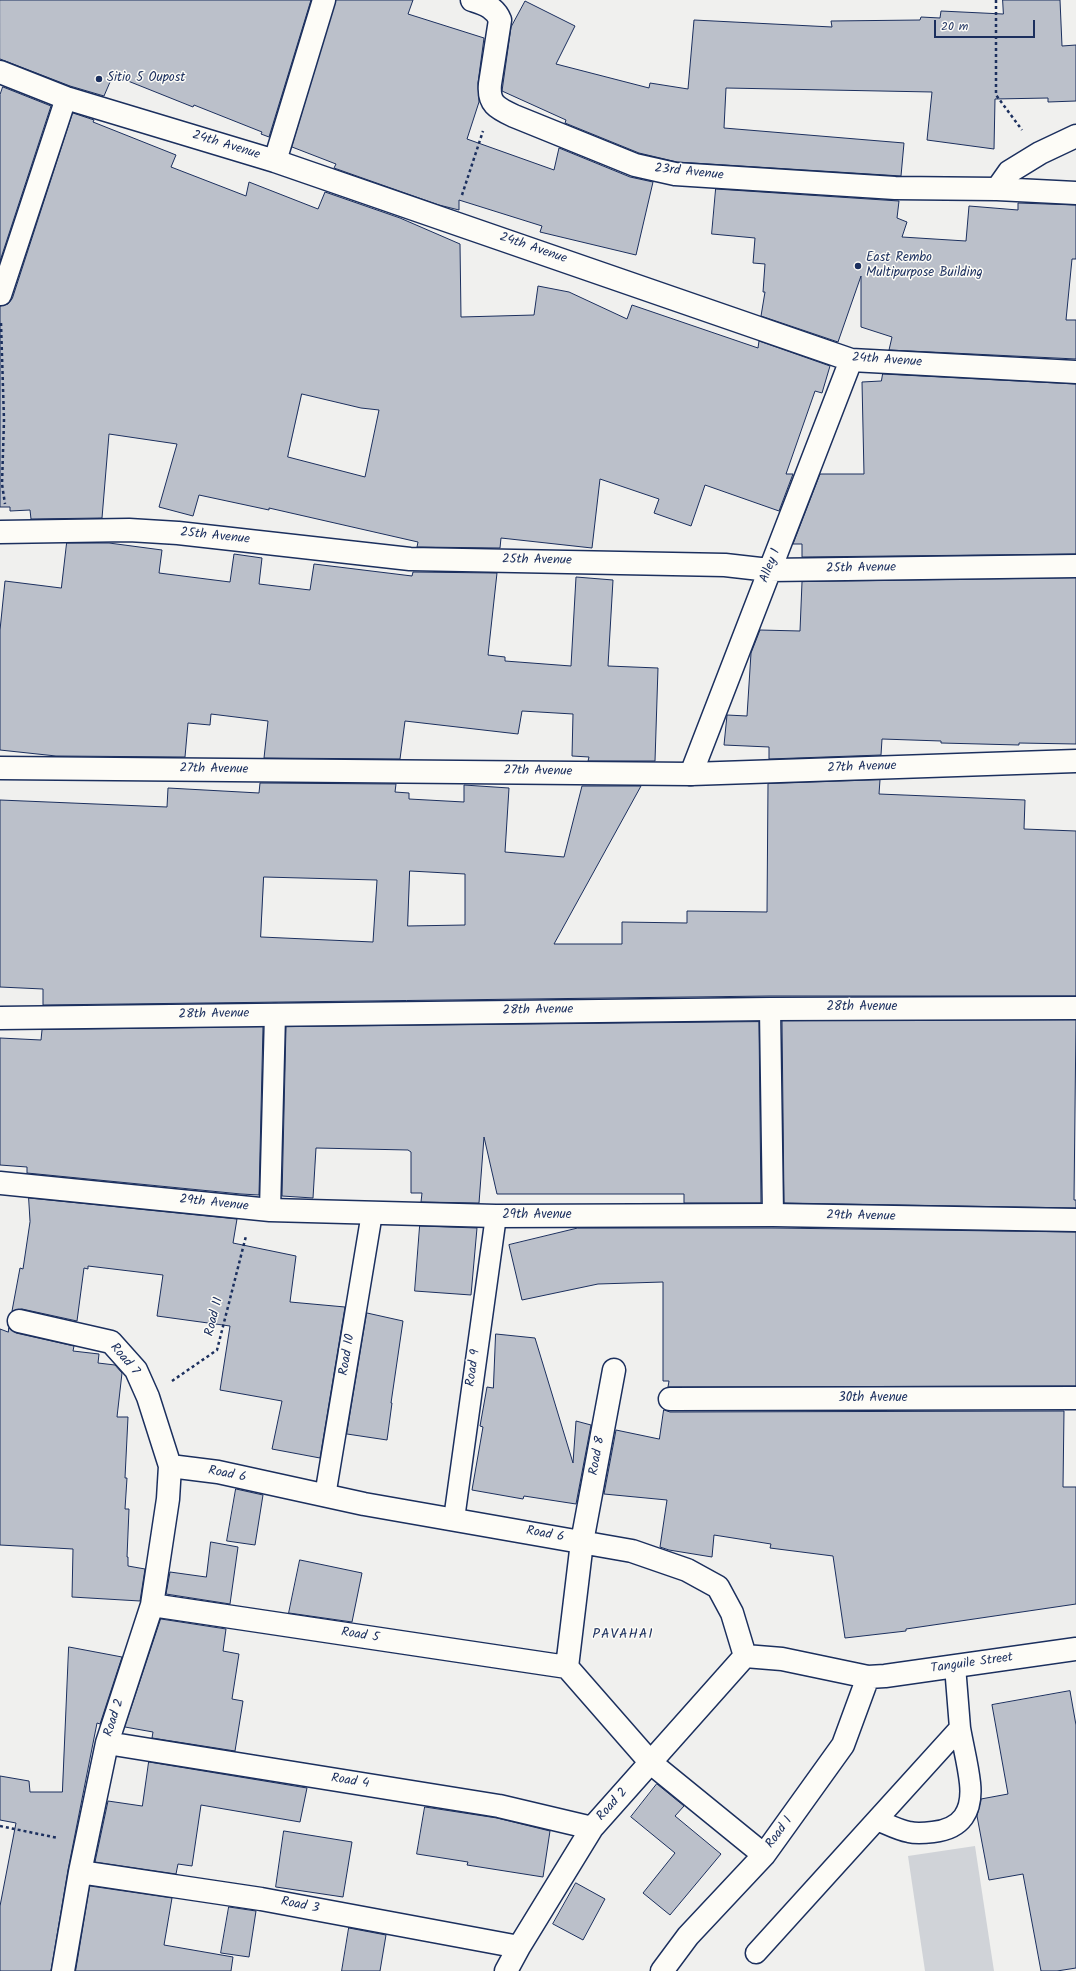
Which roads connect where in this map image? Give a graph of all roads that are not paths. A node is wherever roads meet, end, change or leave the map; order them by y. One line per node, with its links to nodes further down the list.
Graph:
1 (324, 0): 6 (street)
2 (472, 0): 7 (street, 23rd Avenue)
3 (0, 72): 4 (street, 24th Avenue)
4 (66, 98): 6 (street, 24th Avenue); 9 (lane)
5 (1076, 136): 7 (street)
6 (275, 161): 10 (street, 24th Avenue)
7 (997, 188): 8 (street, 23rd Avenue)
8 (1076, 194)
9 (0, 295)
10 (852, 360): 11 (street, 24th Avenue); 14 (street, Alley 1)
11 (1076, 372)
12 (5, 532): 14 (street, 25th Avenue)
13 (1076, 566): 14 (street, 25th Avenue)
14 (769, 570): 17 (street, Alley 1)
15 (1076, 761): 17 (street, 27th Avenue)
16 (0, 768): 17 (street, 27th Avenue)
17 (692, 774)
18 (1076, 1008): 19 (street, 28th Avenue)
19 (770, 1009): 20 (street, 28th Avenue); 25 (lane)
20 (275, 1014): 21 (street, 28th Avenue); 23 (lane)
21 (0, 1018)
22 (0, 1183): 23 (street, 29th Avenue)
23 (261, 1209): 24 (street, 29th Avenue)
24 (372, 1213): 26 (street, 29th Avenue); 33 (lane, Road 10)
25 (773, 1215): 26 (street, 29th Avenue); 27 (street, 29th Avenue)
26 (496, 1216): 34 (lane, Road 9)
27 (1076, 1220)
28 (19, 1321): 32 (street, Road 7)
29 (614, 1370): 35 (street, Road 8)
30 (1076, 1398): 31 (street, 30th Avenue)
31 (670, 1399)
32 (170, 1466): 33 (street, Road 6); 36 (street, Road 2)
33 (325, 1496): 34 (street, Road 6)
34 (454, 1519): 35 (street, Road 6)
35 (582, 1542): 38 (street, Road 6); 40 (street)
36 (152, 1605): 40 (street, Road 5); 43 (street, Road 2)
37 (1076, 1649): 39 (street, Tanguile Street)
38 (745, 1656): 41 (street); 44 (street, Road 2)
39 (955, 1666): 41 (street, Tanguile Street); 42 (lane)
40 (567, 1667): 44 (street)
41 (868, 1677): 47 (street, Road 1)
42 (960, 1728): 45 (lane); 45 (lane)
43 (107, 1743): 46 (street, Road 4); 48 (street, Road 2)
44 (651, 1763): 46 (street, Road 2); 47 (street)
45 (877, 1820): 50 (lane)
46 (592, 1828): 49 (street, Road 2)
47 (764, 1855): 53 (street, Road 1)
48 (80, 1872): 49 (street, Road 3); 51 (street, Road 2)
49 (519, 1947): 52 (street, Road 2)
50 (756, 1953)
51 (63, 1971)
52 (506, 1971)
53 (662, 1971)

